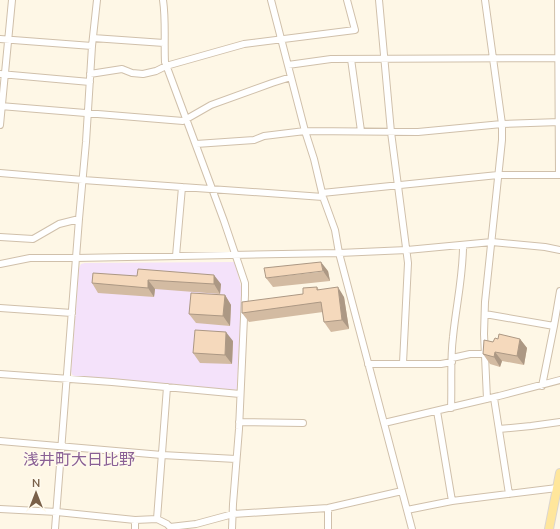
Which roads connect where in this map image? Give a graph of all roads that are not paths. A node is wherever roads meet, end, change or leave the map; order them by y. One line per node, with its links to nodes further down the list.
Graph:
1 (12, 0): 12 (street)
2 (97, 0): 9 (street)
3 (163, 0): 13 (street)
4 (271, 0): 10 (street)
5 (347, 0): 10 (street)
6 (379, 0): 18 (street)
7 (485, 0): 15 (street)
8 (558, 0): 16 (street)
9 (93, 38): 13 (street); 14 (street)
10 (281, 38): 19 (street); 20 (street)
11 (0, 39): 12 (street)
12 (8, 40): 14 (street); 21 (street)
13 (164, 43): 19 (street)
14 (92, 46): 22 (street)
15 (493, 58): 16 (street); 18 (street); 29 (street)
16 (559, 58): 28 (street)
17 (351, 59): 18 (street); 20 (street); 32 (street)
18 (385, 59): 33 (street)
19 (166, 66): 22 (street); 27 (street)
20 (288, 66): 23 (street)
21 (3, 74): 24 (street); 25 (street)
22 (90, 74): 24 (street)
23 (291, 77): 27 (street); 31 (street)
24 (90, 82): 26 (street)
25 (1, 106): 26 (street); 30 (street)
26 (87, 113): 27 (street); 38 (street)
27 (186, 119): 34 (street)
28 (560, 122): 29 (street); 37 (street)
29 (502, 124): 33 (street); 36 (street)
30 (0, 125)
31 (306, 131): 32 (street); 34 (street); 42 (street)
32 (361, 131): 33 (street)
33 (391, 132): 39 (street)
34 (196, 144): 41 (street)
35 (0, 173): 38 (street)
36 (498, 175): 37 (street); 39 (street); 45 (street)
37 (559, 175)
38 (83, 180): 40 (street); 43 (street)
39 (398, 185): 42 (street); 47 (street)
40 (182, 187): 41 (street); 51 (street)
41 (213, 190): 42 (street); 50 (street)
42 (323, 195): 49 (street)
43 (79, 219): 44 (street); 52 (street)
44 (0, 237)
45 (492, 242): 46 (street); 48 (street); 57 (street)
46 (463, 246): 47 (street); 60 (street)
47 (407, 250): 49 (street); 61 (street)
48 (560, 250)
49 (339, 253): 50 (street); 62 (street)
50 (235, 255): 51 (street); 68 (street)
51 (176, 256): 52 (street)
52 (76, 258): 53 (street); 56 (street)
53 (0, 264)
54 (560, 291): 58 (street)
55 (0, 308): 56 (street)
56 (72, 313): 64 (street)
57 (485, 314): 58 (street); 59 (street)
58 (554, 326): 66 (street)
59 (485, 354): 60 (street); 70 (street)
60 (452, 360): 61 (street); 71 (street)
61 (403, 363): 62 (street)
62 (368, 364): 76 (street)
63 (0, 374): 64 (street)
64 (66, 379): 67 (street); 79 (street)
65 (560, 380): 66 (street)
66 (542, 386): 69 (street)
67 (167, 387): 68 (street); 80 (street)
68 (240, 394): 73 (street)
69 (494, 398): 70 (street); 77 (street)
70 (487, 399): 71 (street)
71 (451, 408): 72 (street)
72 (438, 411): 76 (street); 86 (street)
73 (239, 422): 75 (street); 81 (street)
74 (560, 422): 77 (street)
75 (303, 423)
76 (384, 423): 84 (street)
77 (499, 429): 85 (street)
78 (0, 441): 79 (street)
79 (62, 446): 80 (street); 90 (street)
80 (162, 455): 81 (street); 92 (street)
81 (236, 459): 91 (street)
82 (560, 473): 83 (main road)
83 (557, 488): 85 (street); 100 (main road)
84 (402, 491): 88 (street); 89 (street)
85 (509, 494): 86 (street)
86 (452, 501): 89 (street)
87 (0, 508): 90 (street)
88 (328, 508): 91 (street); 98 (street)
89 (407, 510): 99 (street)
90 (57, 512): 93 (street); 95 (street)
91 (233, 514): 94 (street); 97 (street)
92 (157, 519): 93 (street); 94 (street)
93 (135, 520): 96 (street)
94 (171, 528)
95 (56, 529)
96 (135, 529)
97 (232, 529)
98 (328, 529)
99 (412, 529)
100 (549, 529)

